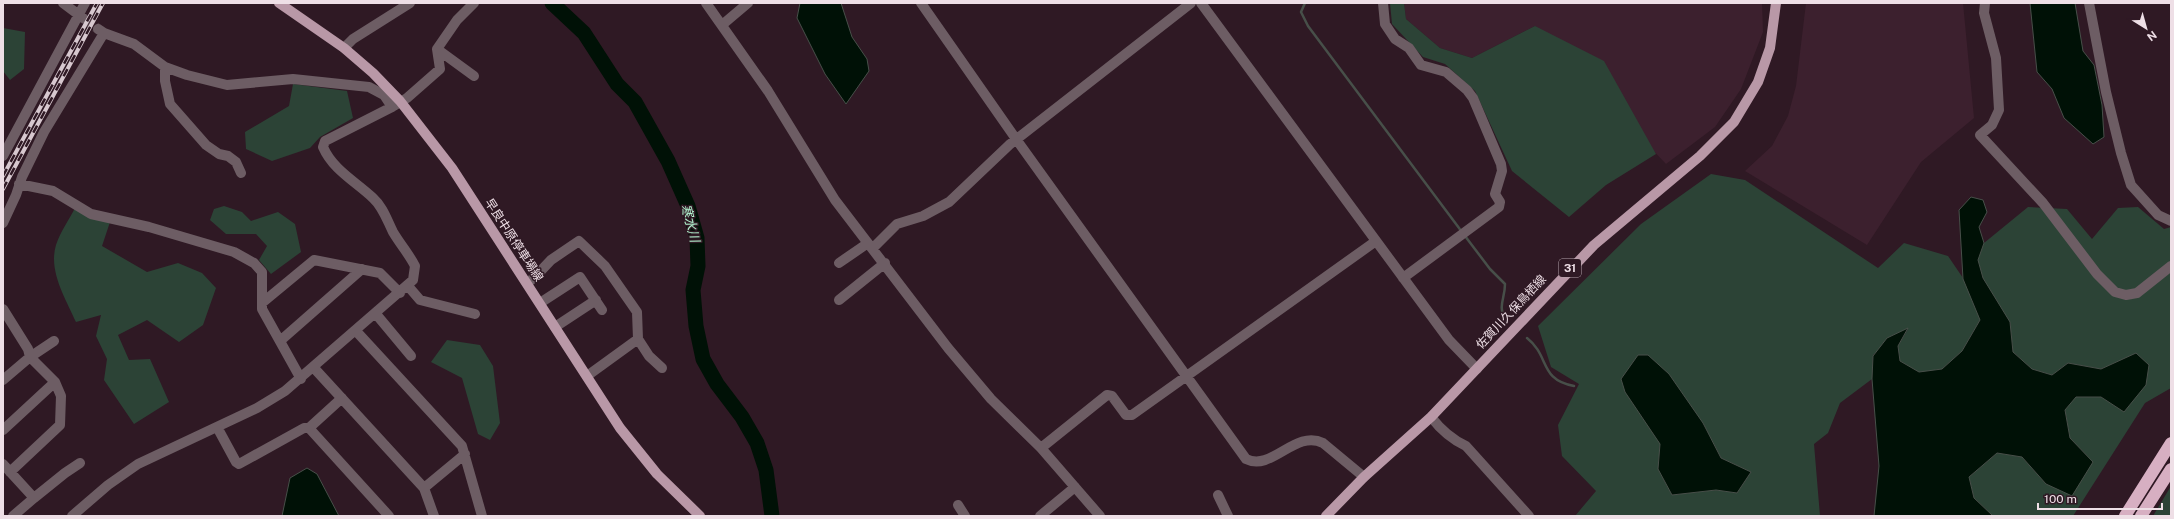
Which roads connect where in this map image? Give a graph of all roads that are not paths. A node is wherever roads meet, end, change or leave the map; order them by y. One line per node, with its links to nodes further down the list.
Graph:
1 (64, 3): 15 (street)
2 (86, 3): 15 (street)
3 (279, 3): 17 (main road, 早良中原停車場線)
4 (410, 3): 17 (street)
5 (474, 3): 18 (street)
6 (706, 3): 16 (street)
7 (748, 3): 16 (street)
8 (922, 3): 22 (street)
9 (1191, 3): 22 (street)
10 (1201, 3): 28 (street)
11 (1383, 3): 34 (street)
12 (1776, 3): 54 (main road, 佐賀川久保鳥栖線 / 31)
13 (1985, 3): 32 (street)
14 (2089, 3): 26 (street)
15 (81, 16): 23 (street)
16 (722, 25): 29 (street)
17 (344, 48): 21 (main road, 早良中原停車場線)
18 (437, 48): 20 (street); 21 (street)
19 (165, 67): 21 (street); 24 (street); 25 (street)
20 (474, 76)
21 (396, 104): 35 (main road, 早良中原停車場線); 36 (street)
22 (1016, 139): 29 (street); 56 (street)
23 (3, 156)
24 (241, 173)
25 (19, 184): 27 (street); 39 (street)
26 (2171, 220)
27 (3, 223)
28 (1376, 241): 34 (street); 56 (street)
29 (870, 245): 30 (street); 31 (street)
30 (885, 263): 38 (street); 66 (street)
31 (839, 264)
32 (2171, 266)
33 (362, 269): 36 (street); 39 (street); 49 (street)
34 (1403, 278): 54 (street)
35 (527, 283): 40 (main road, 早良中原停車場線); 47 (street)
36 (404, 290): 43 (street); 44 (street)
37 (596, 300): 40 (street); 42 (street); 45 (street)
38 (838, 300)
39 (262, 303): 49 (street)
40 (540, 303): 45 (main road, 早良中原停車場線)
41 (3, 309): 50 (street)
42 (602, 310)
43 (376, 314): 46 (street); 51 (street)
44 (476, 314)
45 (555, 327): 55 (main road, 早良中原停車場線)
46 (356, 331): 52 (street); 67 (street)
47 (638, 340): 53 (street); 55 (street)
48 (54, 341): 50 (street)
49 (280, 341): 57 (street)
50 (30, 356): 58 (street); 59 (street)
51 (411, 356)
52 (314, 368): 57 (street); 60 (street)
53 (662, 368)
54 (1477, 369): 61 (main road, 佐賀川久保鳥栖線 / 31)
55 (586, 376): 83 (main road, 早良中原停車場線)
56 (1187, 377): 66 (street); 72 (street)
57 (301, 379): 62 (street)
58 (3, 380)
59 (55, 382): 64 (street); 71 (street)
60 (342, 398): 63 (street); 74 (street)
61 (1431, 417): 72 (main road, 佐賀川久保鳥栖線 / 31); 89 (street)
62 (217, 427): 63 (street); 79 (street)
63 (309, 428): 80 (street)
64 (3, 430)
65 (2171, 443): 90 (highway)
66 (1041, 448): 73 (street)
67 (465, 454): 74 (street); 82 (street)
68 (80, 463): 76 (street)
69 (3, 464): 71 (street)
70 (2171, 469): 91 (highway)
71 (10, 472): 76 (street)
72 (1364, 477): 88 (main road, 佐賀川久保鳥栖線 / 31)
73 (1075, 486): 85 (street); 86 (street)
74 (424, 488): 81 (street)
75 (1218, 495): 87 (street)
76 (34, 498): 78 (street)
77 (958, 505): 84 (street)
78 (14, 516)
79 (72, 516)
80 (389, 516)
81 (434, 516)
82 (482, 516)
83 (700, 516)
84 (965, 516)
85 (1040, 516)
86 (1100, 516)
87 (1228, 516)
88 (1326, 516)
89 (1529, 516)
90 (2125, 516)
91 (2141, 516)

